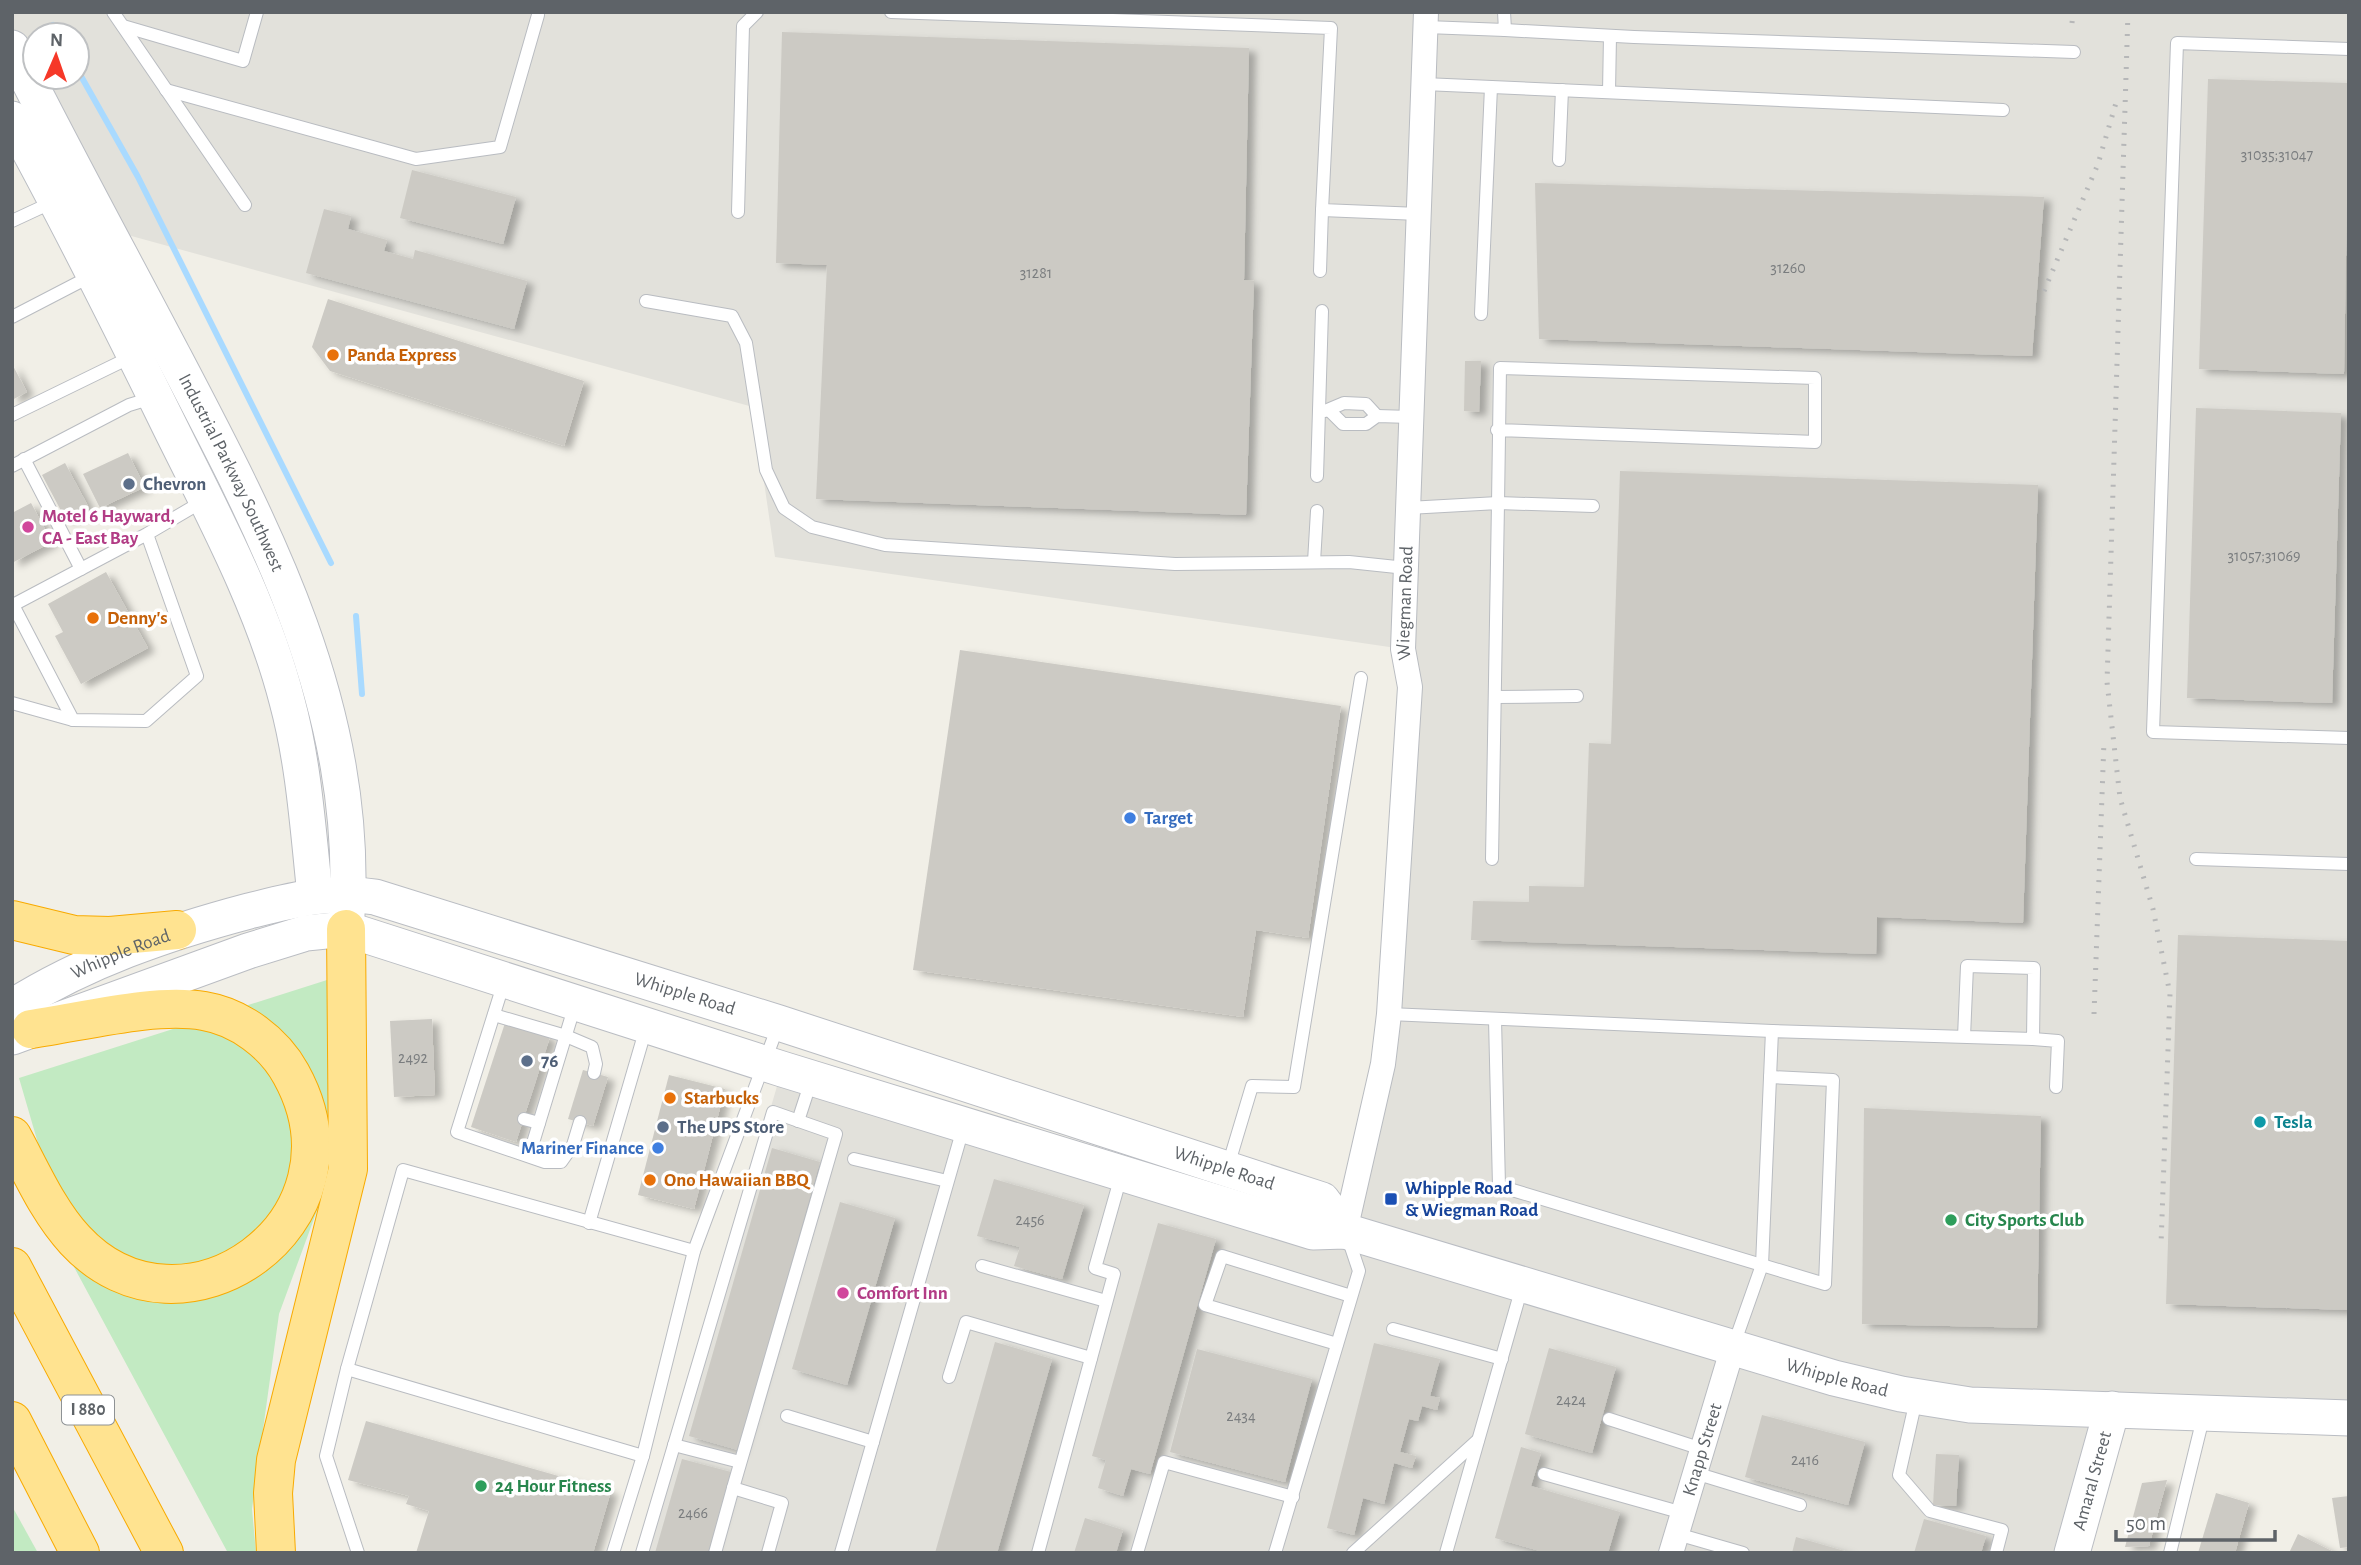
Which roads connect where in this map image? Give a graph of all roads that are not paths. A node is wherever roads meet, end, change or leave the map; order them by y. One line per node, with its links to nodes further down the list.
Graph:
1 (113, 12): 8 (lane)
2 (257, 12): 8 (lane)
3 (757, 12): 25 (lane)
4 (891, 12): 24 (lane)
5 (1504, 12): 9 (lane)
6 (538, 15): 16 (lane)
7 (1426, 20): 9 (lane); 14 (street, Wiegman Road)
8 (123, 26): 16 (lane)
9 (1505, 30): 10 (lane)
10 (1610, 36): 13 (lane); 18 (lane)
11 (12, 48): 28 (main road, Industrial Parkway Southwest)
12 (2349, 49): 57 (lane)
13 (2074, 52)
14 (1424, 84): 15 (lane); 26 (street, Wiegman Road)
15 (1491, 87): 17 (lane); 32 (lane)
16 (166, 90): 23 (lane)
17 (1562, 90): 18 (lane); 21 (lane)
18 (1609, 92): 19 (lane)
19 (2003, 110)
20 (13, 123): 22 (main road, Industrial Parkway Southwest)
21 (1559, 160)
22 (55, 200): 27 (lane); 28 (main road, Industrial Parkway Southwest)
23 (244, 205)
24 (1322, 210): 26 (lane); 29 (lane)
25 (738, 212)
26 (1419, 214): 39 (street, Wiegman Road)
27 (12, 221)
28 (108, 266): 33 (lane); 34 (main road, Industrial Parkway Southwest); 43 (main road, Industrial Parkway Southwest)
29 (1320, 271)
30 (646, 301): 49 (lane)
31 (1322, 311): 36 (lane)
32 (1481, 314)
33 (12, 317)
34 (135, 356): 35 (main road, Industrial Parkway Southwest); 37 (lane)
35 (155, 397): 41 (lane); 43 (main road, Industrial Parkway Southwest)
36 (1324, 411): 38 (lane); 38 (lane); 42 (lane)
37 (12, 415)
38 (1377, 416): 39 (lane)
39 (1411, 417): 46 (street, Wiegman Road)
40 (1497, 430): 40 (lane); 44 (lane)
41 (18, 462): 51 (lane)
42 (1317, 476)
43 (222, 490): 48 (lane); 61 (main road, Industrial Parkway Southwest)
44 (1498, 503): 45 (lane); 46 (lane); 53 (lane)
45 (1593, 506)
46 (1408, 508): 50 (street, Wiegman Road)
47 (1317, 511): 49 (lane)
48 (147, 534): 51 (lane); 56 (lane)
49 (1314, 562): 50 (lane)
50 (1406, 568): 66 (street, Wiegman Road)
51 (81, 569): 56 (lane)
52 (1361, 678): 93 (lane)
53 (1496, 696): 54 (lane); 58 (lane)
54 (1577, 696)
55 (12, 703): 56 (lane)
56 (73, 720)
57 (2349, 738)
58 (1492, 859)
59 (2196, 859): 60 (lane)
60 (2349, 864)
61 (337, 905): 63 (main road, Whipple Road); 64 (main road, Whipple Road); 69 (main road, Whipple Road); 70 (main road, Whipple Road); 133 (highway)
62 (12, 920): 63 (highway)
63 (177, 930): 70 (main road, Whipple Road)
64 (505, 978): 65 (main road, Whipple Road); 67 (lane)
65 (577, 1001): 71 (main road, Whipple Road); 73 (lane)
66 (1389, 1014): 68 (lane); 97 (street, Wiegman Road)
67 (494, 1015): 73 (lane); 91 (lane)
68 (1495, 1019): 72 (lane); 99 (lane)
69 (779, 1023): 78 (lane); 93 (main road, Whipple Road)
70 (19, 1024): 90 (highway)
71 (647, 1025): 78 (main road, Whipple Road); 96 (lane)
72 (1772, 1031): 74 (lane); 81 (lane)
73 (566, 1036): 77 (lane); 79 (lane)
74 (1964, 1037): 75 (lane); 75 (lane)
75 (2033, 1039): 83 (lane)
76 (544, 1058): 77 (lane)
77 (558, 1063): 84 (lane)
78 (766, 1063): 80 (main road, Whipple Road); 98 (lane)
79 (594, 1073)
80 (813, 1077): 86 (lane); 89 (main road, Whipple Road)
81 (1770, 1077): 99 (lane); 99 (lane)
82 (535, 1084): 84 (lane)
83 (2056, 1087)
84 (550, 1088): 88 (lane)
85 (524, 1119): 88 (lane)
86 (799, 1121): 121 (lane); 124 (lane)
87 (580, 1122): 91 (lane)
88 (539, 1124): 91 (lane)
89 (964, 1125): 94 (main road, Whipple Road); 95 (lane)
90 (12, 1136)
91 (529, 1156)
92 (854, 1158): 95 (lane)
93 (1227, 1169): 97 (main road, Whipple Road)
94 (1122, 1173): 97 (main road, Whipple Road); 104 (lane)
95 (947, 1181): 120 (lane)
96 (589, 1223): 98 (lane); 110 (lane)
97 (1345, 1231): 102 (main road, Whipple Road); 103 (lane)
98 (694, 1251): 123 (lane)
99 (1762, 1265): 107 (lane)
100 (982, 1266): 104 (lane)
101 (12, 1267): 132 (highway, I 880)
102 (1523, 1283): 107 (main road, Whipple Road); 109 (lane)
103 (1351, 1296): 106 (lane); 106 (lane)
104 (1106, 1301): 108 (lane)
105 (1393, 1329): 109 (lane)
106 (1337, 1345): 128 (lane)
107 (1732, 1347): 112 (main road, Whipple Road); 122 (street, Knapp Street)
108 (1091, 1358): 111 (lane); 140 (lane)
109 (1502, 1359): 119 (lane)
110 (346, 1369): 123 (lane); 134 (lane)
111 (949, 1377)
112 (1917, 1396): 113 (main road, Whipple Road); 146 (lane)
113 (2112, 1409): 114 (main road, Whipple Road); 147 (main road, Amaral Street)
114 (2205, 1413): 116 (main road, Whipple Road); 148 (lane)
115 (787, 1416): 120 (lane)
116 (2349, 1418)
117 (1609, 1419): 122 (lane)
118 (12, 1421): 131 (highway)
119 (1479, 1439): 143 (lane); 144 (lane)
120 (873, 1442): 139 (lane)
121 (674, 1444): 124 (lane); 136 (lane)
122 (1702, 1449): 125 (street, Knapp Street)
123 (643, 1456): 135 (lane)
124 (740, 1462): 127 (lane)
125 (1695, 1473): 129 (lane); 130 (street, Knapp Street)
126 (1544, 1474): 130 (lane)
127 (733, 1488): 137 (lane); 138 (lane)
128 (1293, 1497): 141 (lane); 142 (lane)
129 (1800, 1505)
130 (1677, 1533): 145 (lane)
131 (80, 1553)
132 (164, 1553)
133 (276, 1553)
134 (358, 1553)
135 (613, 1553)
136 (642, 1553)
137 (715, 1553)
138 (768, 1553)
139 (841, 1553)
140 (1038, 1553)
141 (1137, 1553)
142 (1275, 1553)
143 (1353, 1553)
144 (1446, 1553)
145 (1743, 1553)
146 (1996, 1553)
147 (2072, 1553)
148 (2169, 1553)

